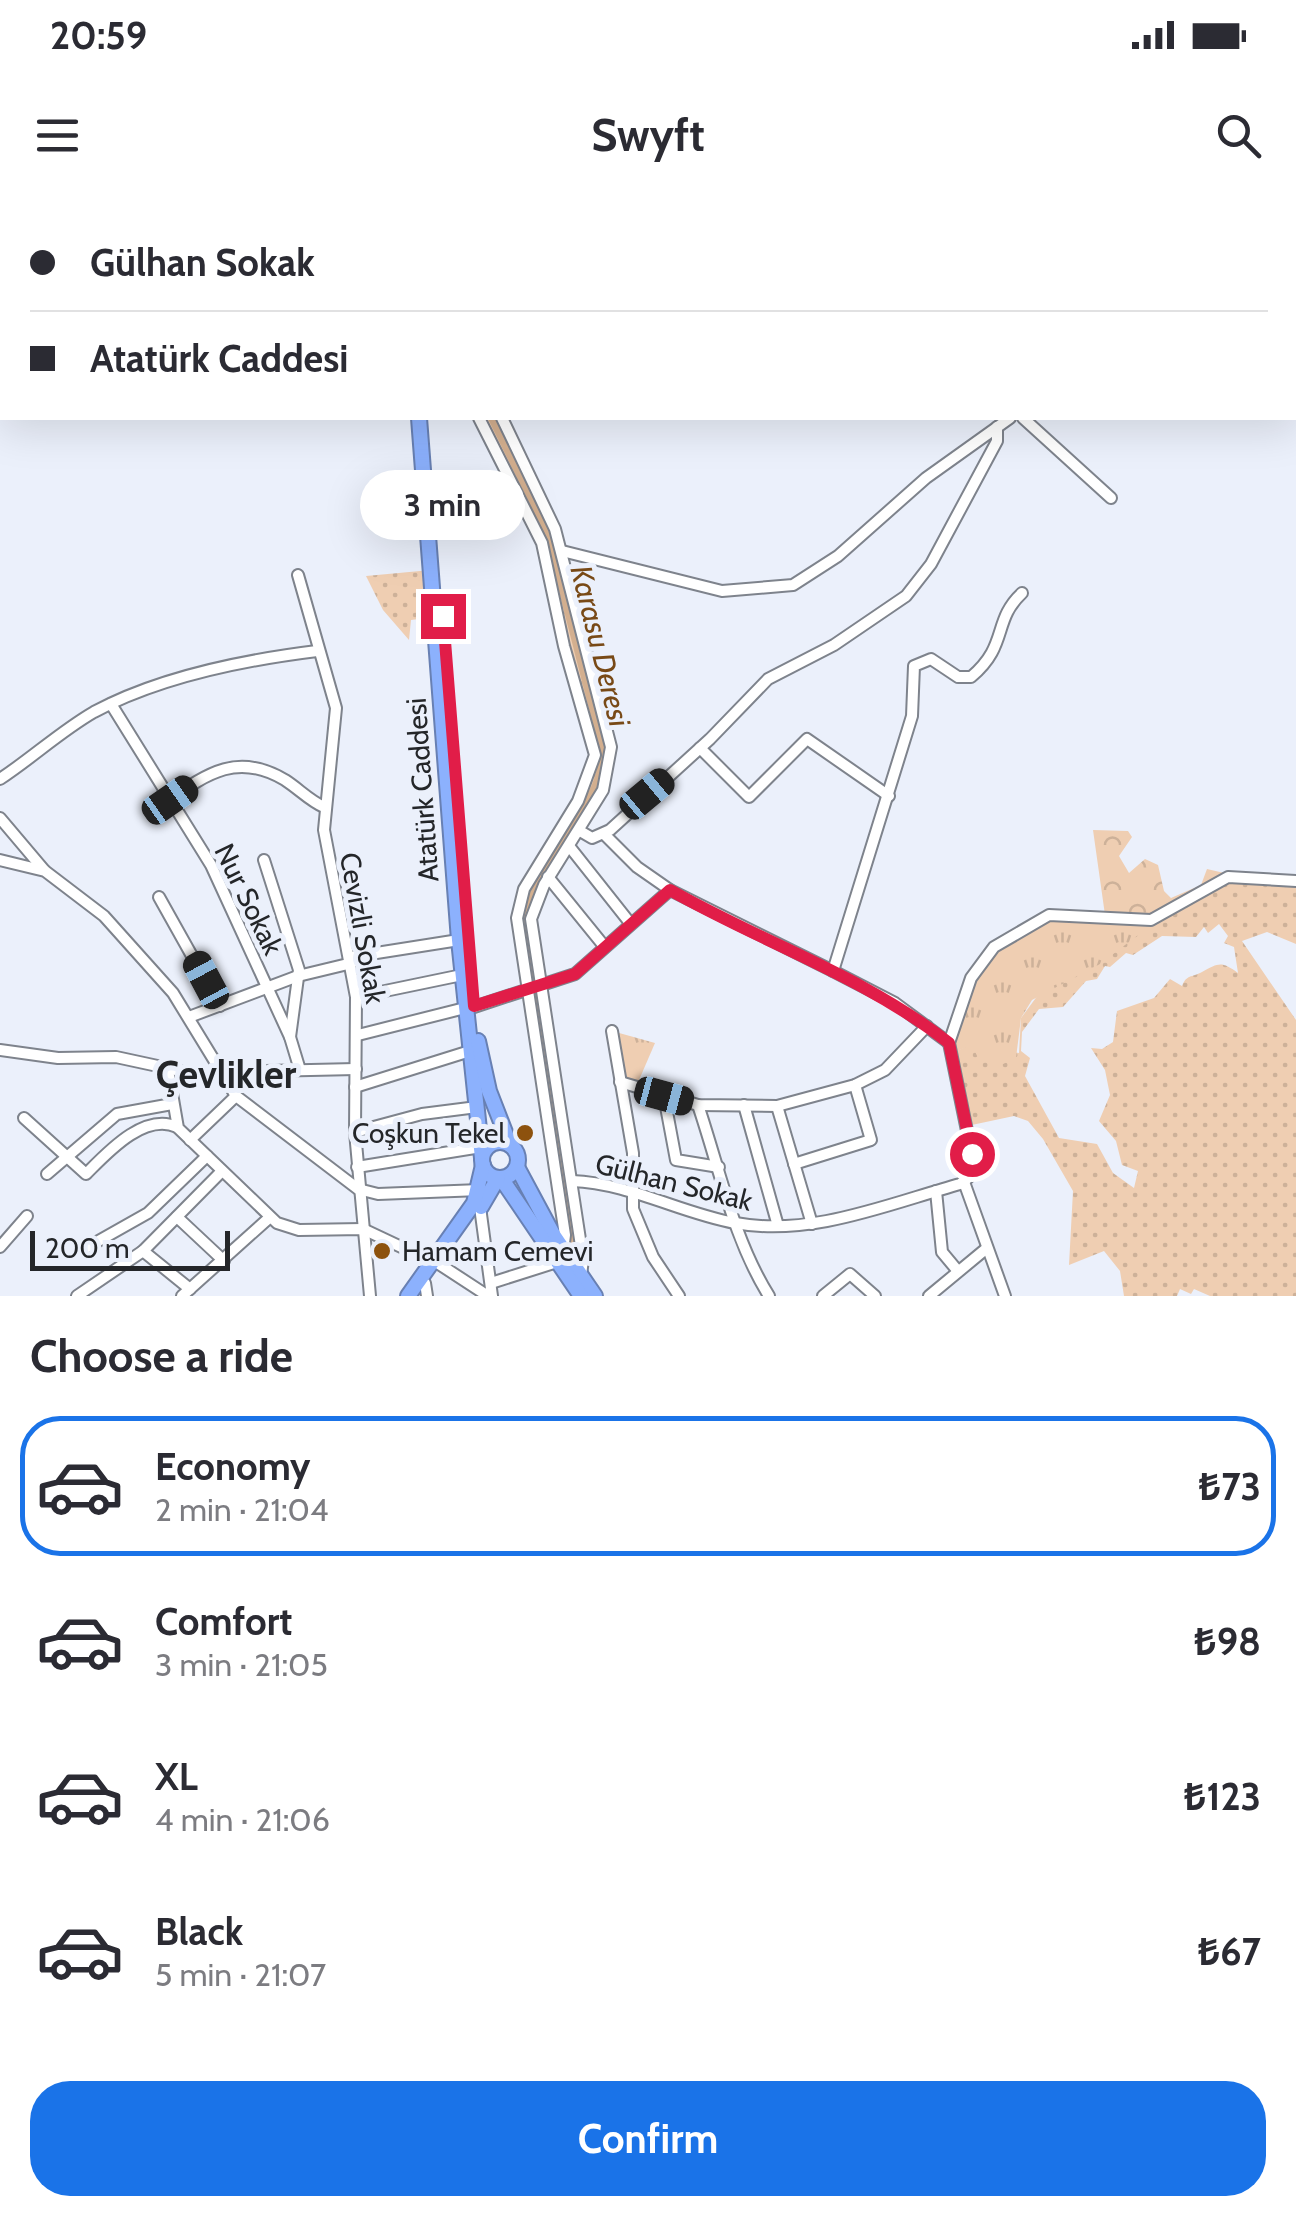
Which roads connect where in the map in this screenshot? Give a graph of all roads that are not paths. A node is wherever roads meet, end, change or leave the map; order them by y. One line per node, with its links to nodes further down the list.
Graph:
1 (419, 420): 31 (highway, Atatürk Caddesi)
2 (427, 420): 42 (highway, Atatürk Caddesi)
3 (480, 420): 38 (street)
4 (503, 420): 9 (street)
5 (1007, 420): 7 (street)
6 (1025, 420): 8 (street)
7 (998, 427): 9 (street); 14 (street)
8 (1111, 498)
9 (562, 551): 20 (street)
10 (298, 575): 12 (street, Cevizli Sokak)
11 (1022, 593): 16 (street)
12 (317, 651): 13 (street); 18 (street, Cevizli Sokak)
13 (111, 704): 15 (street); 17 (street, Nur Sokak)
14 (700, 748): 16 (street); 21 (street)
15 (0, 779)
16 (889, 796): 34 (street)
17 (170, 800): 18 (street); 39 (street, Nur Sokak)
18 (324, 808): 33 (street, Cevizli Sokak)
19 (0, 818): 25 (street)
20 (580, 831): 21 (street); 22 (street)
21 (604, 834): 28 (street)
22 (569, 846): 26 (street); 30 (street)
23 (0, 860): 25 (street)
24 (264, 860): 36 (street)
25 (45, 871): 43 (street)
26 (548, 878): 32 (street); 37 (street)
27 (1296, 881): 48 (street)
28 (670, 890): 30 (street); 34 (street)
29 (158, 897): 41 (street)
30 (630, 923): 32 (street)
31 (458, 940): 33 (street); 35 (highway, Atatürk Caddesi)
32 (604, 946): 37 (street)
33 (352, 960): 36 (street); 40 (street, Cevizli Sokak)
34 (834, 971): 44 (street)
35 (462, 975): 40 (street); 42 (highway, Atatürk Caddesi)
36 (298, 976): 39 (street); 47 (street)
37 (540, 984): 38 (street); 80 (street)
38 (526, 987): 42 (street); 101 (street)
39 (267, 989): 41 (street); 47 (street, Nur Sokak)
40 (356, 997): 46 (street, Cevizli Sokak)
41 (220, 1006): 43 (street)
42 (470, 1007): 46 (street); 50 (highway, Atatürk Caddesi); 69 (highway, Atatürk Caddesi)
43 (189, 1017): 54 (street)
44 (927, 1026): 48 (street); 56 (street)
45 (612, 1031): 55 (street)
46 (358, 1035): 51 (street, Cevizli Sokak)
47 (290, 1037): 53 (street, Nur Sokak)
48 (949, 1043): 81 (street)
49 (0, 1050): 52 (street)
50 (470, 1051): 57 (street); 64 (highway, Atatürk Caddesi)
51 (356, 1069): 53 (street); 57 (street, Cevizli Sokak)
52 (168, 1070): 54 (street); 60 (street)
53 (300, 1070): 54 (street)
54 (224, 1077): 58 (street)
55 (620, 1082): 59 (street); 85 (street)
56 (855, 1085): 63 (street); 73 (street)
57 (356, 1087): 67 (street, Cevizli Sokak)
58 (236, 1096): 68 (street); 82 (street)
59 (664, 1096): 61 (street); 76 (street)
60 (172, 1104): 66 (street); 70 (street)
61 (698, 1105): 62 (street); 76 (street)
62 (744, 1106): 63 (street); 92 (street)
63 (777, 1106): 73 (street)
64 (476, 1107): 67 (street); 72 (highway, Atatürk Caddesi)
65 (24, 1118): 70 (street)
66 (178, 1128): 68 (street); 70 (street)
67 (356, 1132): 75 (street, Cevizli Sokak)
68 (190, 1140): 71 (street)
69 (510, 1145): 72 (highway); 74 (highway, Atatürk Caddesi)
70 (68, 1156): 78 (street)
71 (207, 1156): 77 (street); 95 (street)
72 (482, 1156): 75 (street); 79 (highway); 83 (highway, Atatürk Caddesi)
73 (794, 1164): 91 (street)
74 (516, 1166): 79 (highway); 101 (highway, Atatürk Caddesi)
75 (357, 1167): 82 (street, Cevizli Sokak)
76 (719, 1167): 90 (street)
77 (222, 1171): 88 (street); 89 (street)
78 (47, 1174)
79 (500, 1178): 86 (highway); 101 (highway)
80 (572, 1181): 85 (street, Gülhan Sokak); 101 (street)
81 (964, 1182): 84 (street, Gülhan Sokak); 96 (street)
82 (358, 1189): 83 (street); 93 (street, Cevizli Sokak)
83 (480, 1190): 99 (highway)
84 (936, 1190): 91 (street, Gülhan Sokak); 100 (street)
85 (630, 1191): 90 (street, Gülhan Sokak); 104 (street)
86 (480, 1207): 99 (highway); 102 (street)
87 (27, 1216): 94 (street)
88 (177, 1217): 97 (street); 98 (street)
89 (270, 1218): 93 (street); 98 (street)
90 (734, 1223): 92 (street, Gülhan Sokak); 111 (street)
91 (812, 1224): 92 (street, Gülhan Sokak)
92 (778, 1226)
93 (363, 1229): 99 (street); 107 (street, Cevizli Sokak)
94 (0, 1247)
95 (86, 1248)
96 (987, 1248): 100 (street); 115 (street)
97 (142, 1252): 105 (street); 106 (street)
98 (224, 1261): 105 (street)
99 (436, 1263): 103 (highway); 108 (highway); 109 (street)
100 (957, 1270): 114 (street)
101 (573, 1277): 102 (street)
102 (491, 1283): 109 (street)
103 (426, 1289): 108 (highway)
104 (676, 1291): 110 (street)
105 (186, 1293)
106 (77, 1296)
107 (370, 1296)
108 (412, 1296)
109 (490, 1296)
110 (662, 1296)
111 (768, 1296)
112 (823, 1296): 113 (street)
113 (875, 1296)
114 (929, 1296)
115 (1005, 1296)

